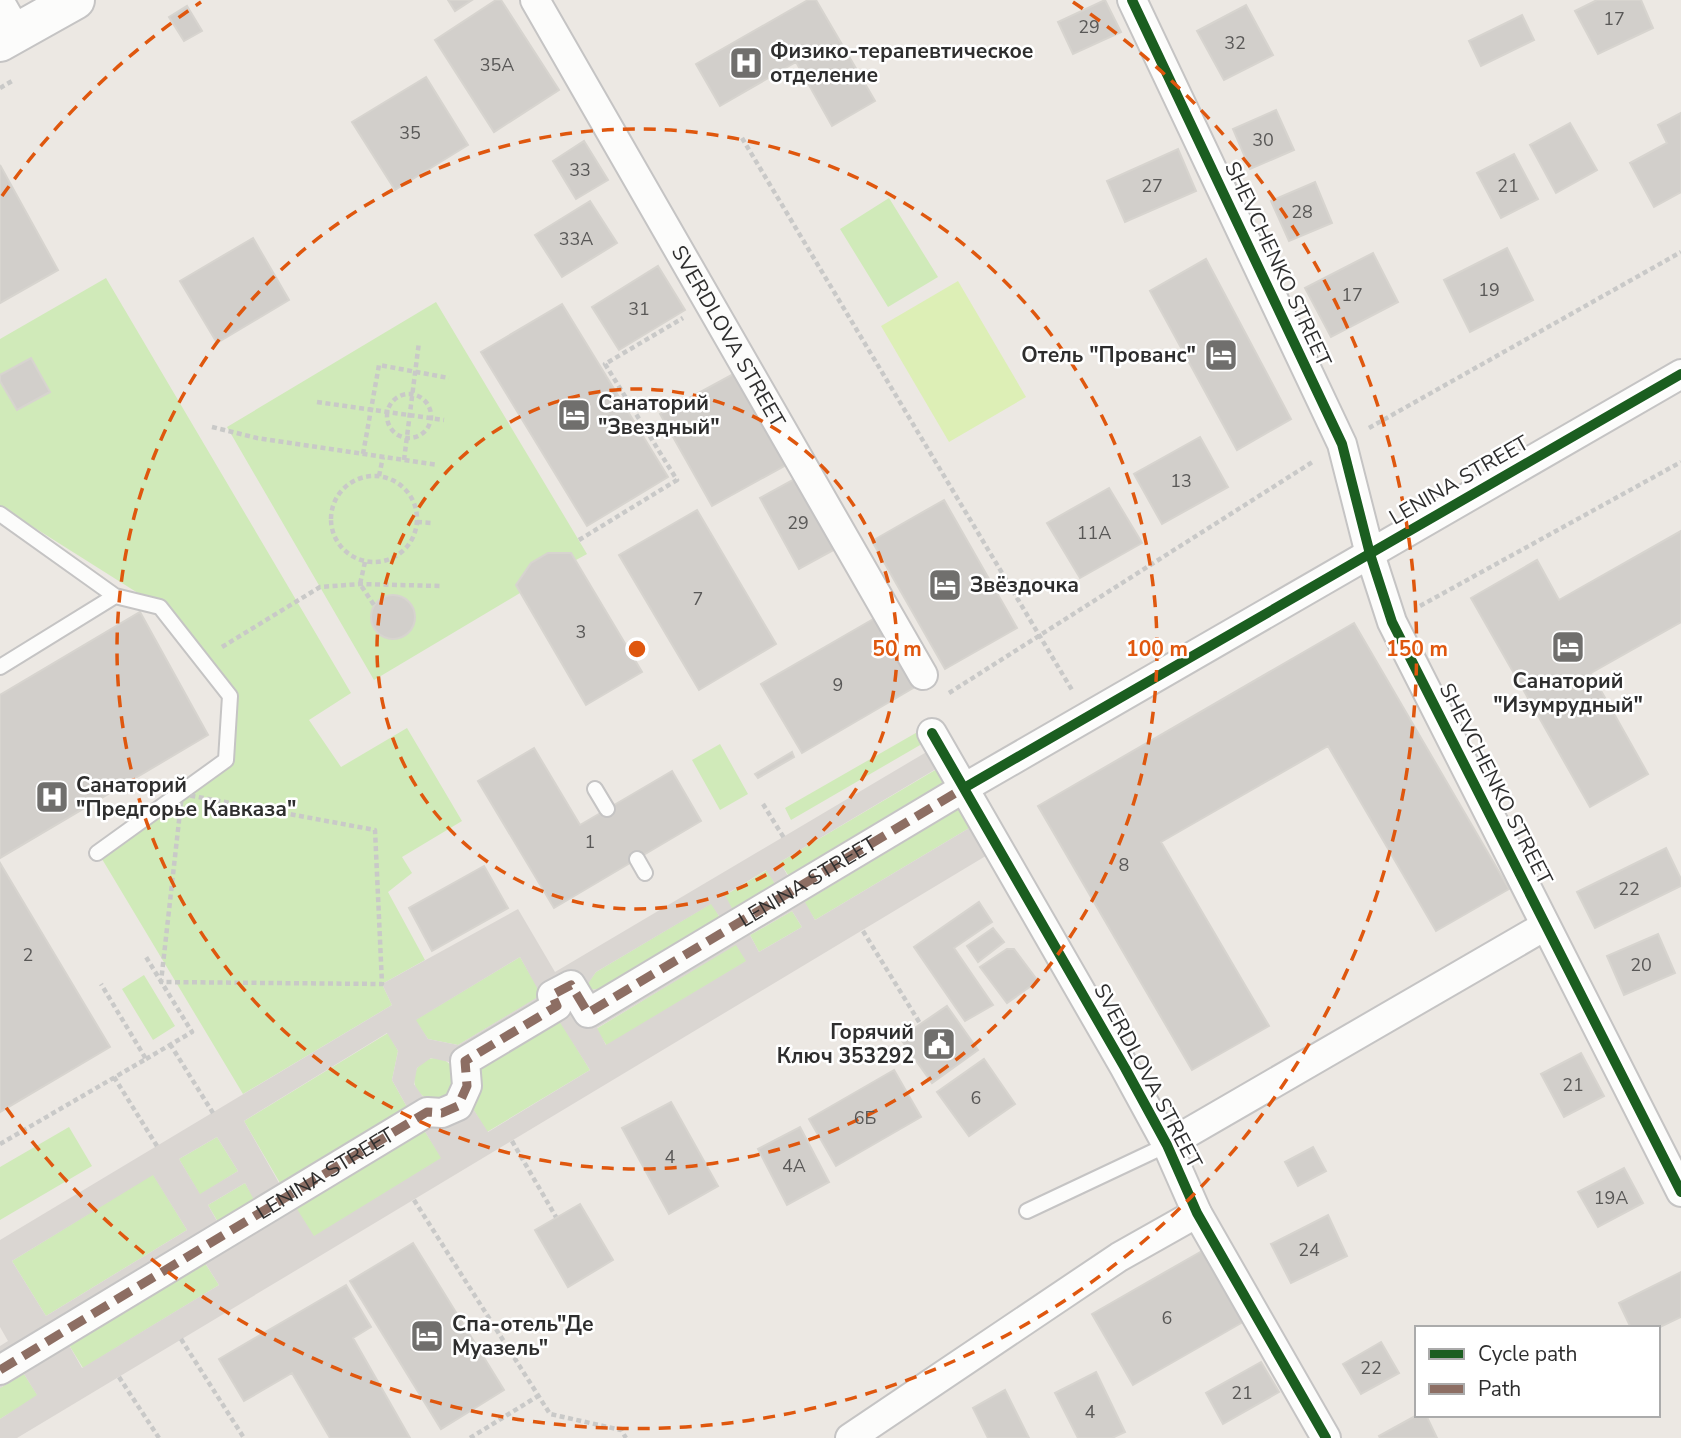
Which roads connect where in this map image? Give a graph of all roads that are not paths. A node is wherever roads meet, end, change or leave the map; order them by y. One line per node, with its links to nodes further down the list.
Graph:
1 (75, 0): 4 (street)
2 (535, 0): 10 (street, SVERDLOVA STREET)
3 (1132, 0): 7 (street, SHEVCHENKO STREET)
4 (6, 26)
5 (1681, 374): 7 (street, LENINA STREET)
6 (0, 514): 8 (lane)
7 (1370, 554): 12 (street, LENINA STREET); 18 (street, SHEVCHENKO STREET)
8 (116, 596): 9 (lane); 15 (lane)
9 (0, 667)
10 (923, 675)
11 (932, 733): 12 (street, SVERDLOVA STREET)
12 (964, 788): 19 (street, SVERDLOVA STREET); 23 (street, LENINA STREET)
13 (595, 789): 14 (lane)
14 (607, 809)
15 (97, 853)
16 (636, 859): 17 (lane)
17 (645, 873)
18 (1545, 926): 19 (street); 20 (street, SHEVCHENKO STREET)
19 (1167, 1145): 21 (lane); 22 (street, SVERDLOVA STREET)
20 (1681, 1192)
21 (1027, 1210)
22 (1197, 1213): 24 (street); 25 (street, SVERDLOVA STREET)
23 (0, 1370)
24 (850, 1438)
25 (1326, 1438)

